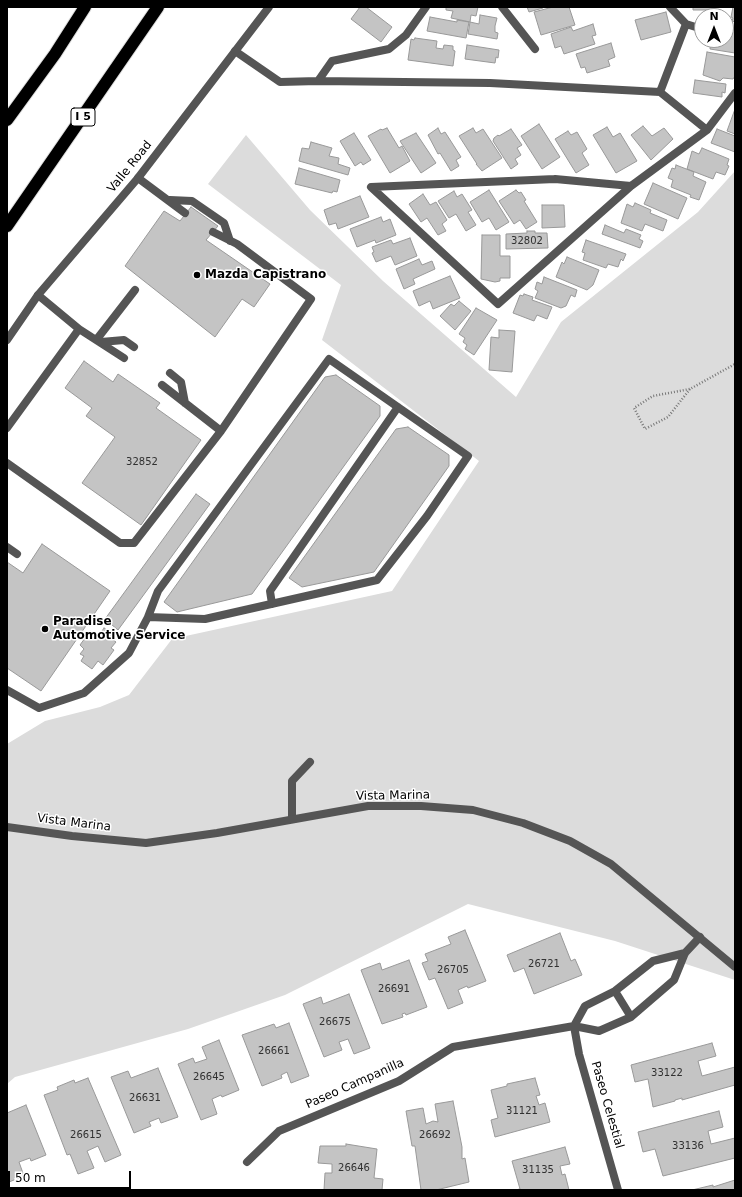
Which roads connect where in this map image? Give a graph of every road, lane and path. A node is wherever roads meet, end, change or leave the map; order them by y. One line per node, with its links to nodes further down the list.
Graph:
1 (85, 7): 14 (highway)
2 (158, 7): 20 (highway, I 5)
3 (269, 7): 10 (street, Valle Road)
4 (426, 7): 11 (street)
5 (502, 7): 9 (street)
6 (672, 8): 7 (street)
7 (686, 24): 8 (street); 12 (street)
8 (694, 26)
9 (535, 49)
10 (235, 51): 11 (street); 16 (street, Valle Road)
11 (318, 81): 12 (street)
12 (660, 92): 15 (street)
13 (735, 93): 15 (street)
14 (7, 120)
15 (707, 130): 17 (street)
16 (138, 178): 18 (street); 24 (street, Valle Road)
17 (631, 186): 17 (street)
18 (170, 200): 19 (street); 22 (street)
19 (186, 213)
20 (7, 226)
21 (213, 232): 22 (street)
22 (230, 241): 37 (street)
23 (134, 290): 27 (street)
24 (38, 295): 25 (street); 26 (street, Valle Road)
25 (80, 329): 27 (street); 36 (street)
26 (7, 340)
27 (99, 340): 28 (street); 29 (street)
28 (134, 347)
29 (124, 358)
30 (735, 364): 33 (path)
31 (170, 373): 34 (street)
32 (162, 385): 34 (street)
33 (690, 389): 33 (path)
34 (185, 403): 37 (street)
35 (398, 407): 41 (street); 41 (street); 42 (street)
36 (7, 428)
37 (221, 431): 38 (street)
38 (7, 463)
39 (7, 547): 40 (street)
40 (17, 554)
41 (272, 604): 42 (street)
42 (148, 617): 43 (street)
43 (7, 690)
44 (310, 762): 45 (street)
45 (292, 819): 46 (street, Vista Marina); 47 (street, Vista Marina)
46 (7, 827)
47 (700, 937): 48 (street); 49 (street, Vista Marina)
48 (685, 953): 50 (street); 51 (street, Paseo Campanilla)
49 (735, 967)
50 (615, 991): 51 (street); 52 (street)
51 (631, 1017): 52 (street, Paseo Campanilla)
52 (574, 1026): 53 (street, Paseo Campanilla); 54 (street, Paseo Celestial)
53 (247, 1162)
54 (618, 1190)

